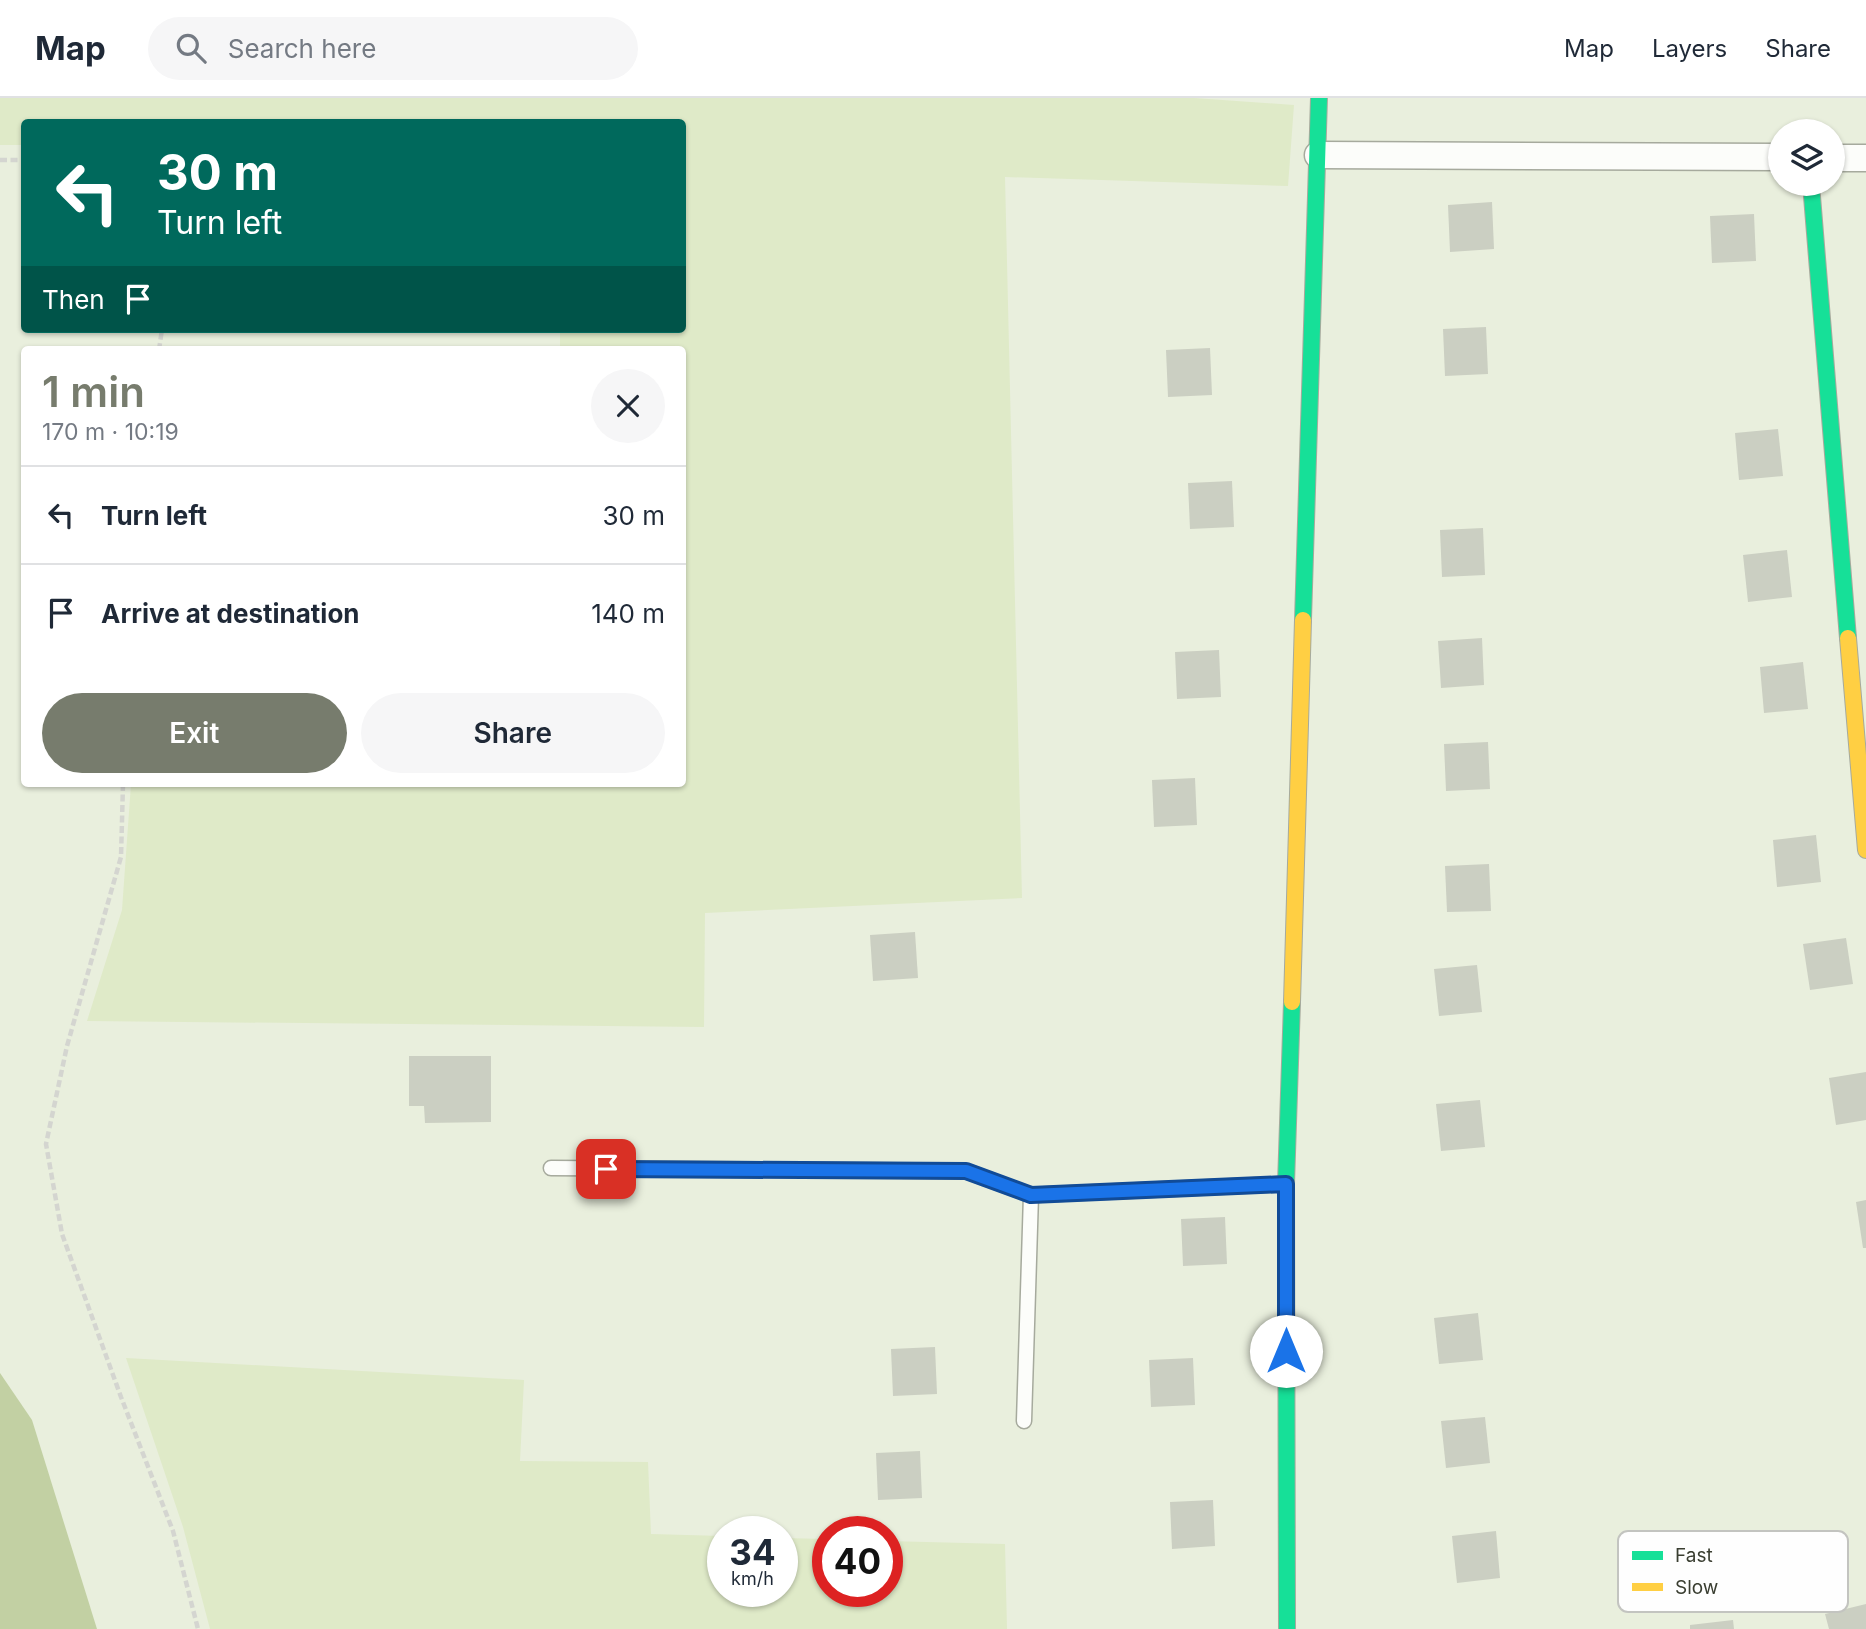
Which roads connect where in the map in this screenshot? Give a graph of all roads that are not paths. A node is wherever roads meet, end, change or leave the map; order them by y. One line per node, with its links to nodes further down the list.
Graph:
1 (1320, 98): 2 (street)
2 (1318, 155): 3 (street); 9 (street)
3 (1768, 158)
4 (1845, 158): 5 (street)
5 (1866, 158)
6 (1812, 196): 7 (street)
7 (1866, 850)
8 (551, 1168): 10 (lane)
9 (1286, 1184): 10 (lane); 12 (street)
10 (1031, 1195): 11 (lane)
11 (1024, 1421)
12 (1287, 1629)

